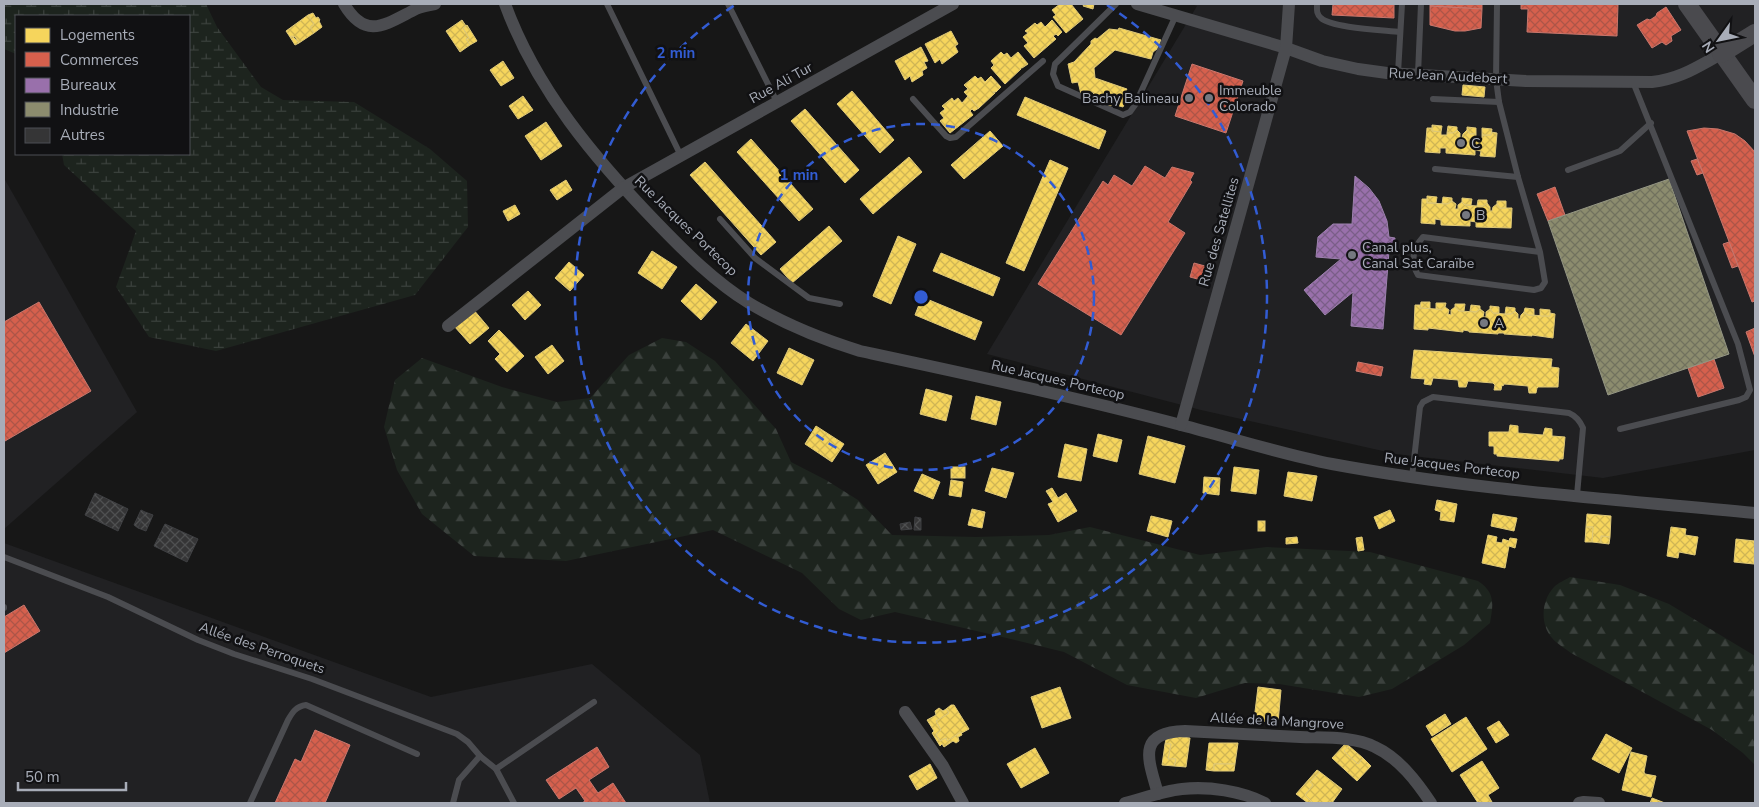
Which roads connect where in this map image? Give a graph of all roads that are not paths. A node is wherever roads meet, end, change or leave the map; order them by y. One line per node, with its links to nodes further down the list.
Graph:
1 (344, 4): 2 (street)
2 (435, 4)
3 (505, 4): 35 (street, Rue Jacques Portecop)
4 (606, 4): 31 (lane)
5 (728, 4): 28 (lane)
6 (1116, 4): 15 (lane)
7 (1137, 4): 15 (street, Rue Jean Audebert)
8 (1289, 4): 18 (street, Rue des Satellites)
9 (1317, 4): 16 (lane)
10 (1402, 4): 16 (lane)
11 (1421, 4): 22 (lane)
12 (1497, 4): 23 (lane)
13 (1687, 4): 19 (street)
14 (945, 5): 28 (street, Rue Ali Tur)
15 (1176, 15): 18 (street, Rue Jean Audebert)
16 (1400, 32): 21 (lane)
17 (1755, 32): 19 (street, Rue Jean Audebert)
18 (1286, 48): 21 (street, Rue Jean Audebert); 40 (street, Rue des Satellites)
19 (1721, 54): 24 (street, Rue Jean Audebert); 27 (street)
20 (1042, 61): 25 (lane)
21 (1398, 73): 22 (street, Rue Jean Audebert)
22 (1418, 74): 23 (street, Rue Jean Audebert)
23 (1496, 79): 24 (street, Rue Jean Audebert); 29 (lane)
24 (1633, 81): 30 (lane)
25 (913, 99)
26 (1433, 100): 29 (lane)
27 (1755, 100)
28 (777, 102): 31 (street, Rue Ali Tur)
29 (1499, 102): 34 (lane)
30 (1651, 123): 33 (lane); 41 (lane)
31 (681, 156): 35 (street, Rue Ali Tur)
32 (1435, 169): 34 (lane)
33 (1568, 170)
34 (1518, 177): 37 (lane)
35 (623, 188): 39 (street, Rue Ali Tur); 40 (street, Rue Jacques Portecop)
36 (720, 220): 38 (lane)
37 (1540, 252): 37 (lane)
38 (840, 304)
39 (448, 326)
40 (1180, 425): 42 (street, Rue Jacques Portecop)
41 (1620, 429)
42 (1412, 477): 43 (street, Rue Jacques Portecop); 43 (lane)
43 (1577, 495): 44 (street, Rue Jacques Portecop)
44 (1755, 513)
45 (4, 557): 49 (lane, Allée des Perroquets)
46 (594, 702): 50 (lane)
47 (905, 712): 55 (street)
48 (417, 754): 52 (lane)
49 (480, 756): 50 (lane, Allée des Perroquets); 53 (lane)
50 (496, 769): 54 (lane)
51 (1158, 794): 56 (street); 57 (street); 58 (street, Allée de la Mangrove)
52 (250, 803)
53 (454, 803)
54 (514, 803)
55 (963, 803)
56 (1126, 803)
57 (1266, 803)
58 (1431, 803)
59 (1579, 803): 60 (street)
60 (1599, 803)

